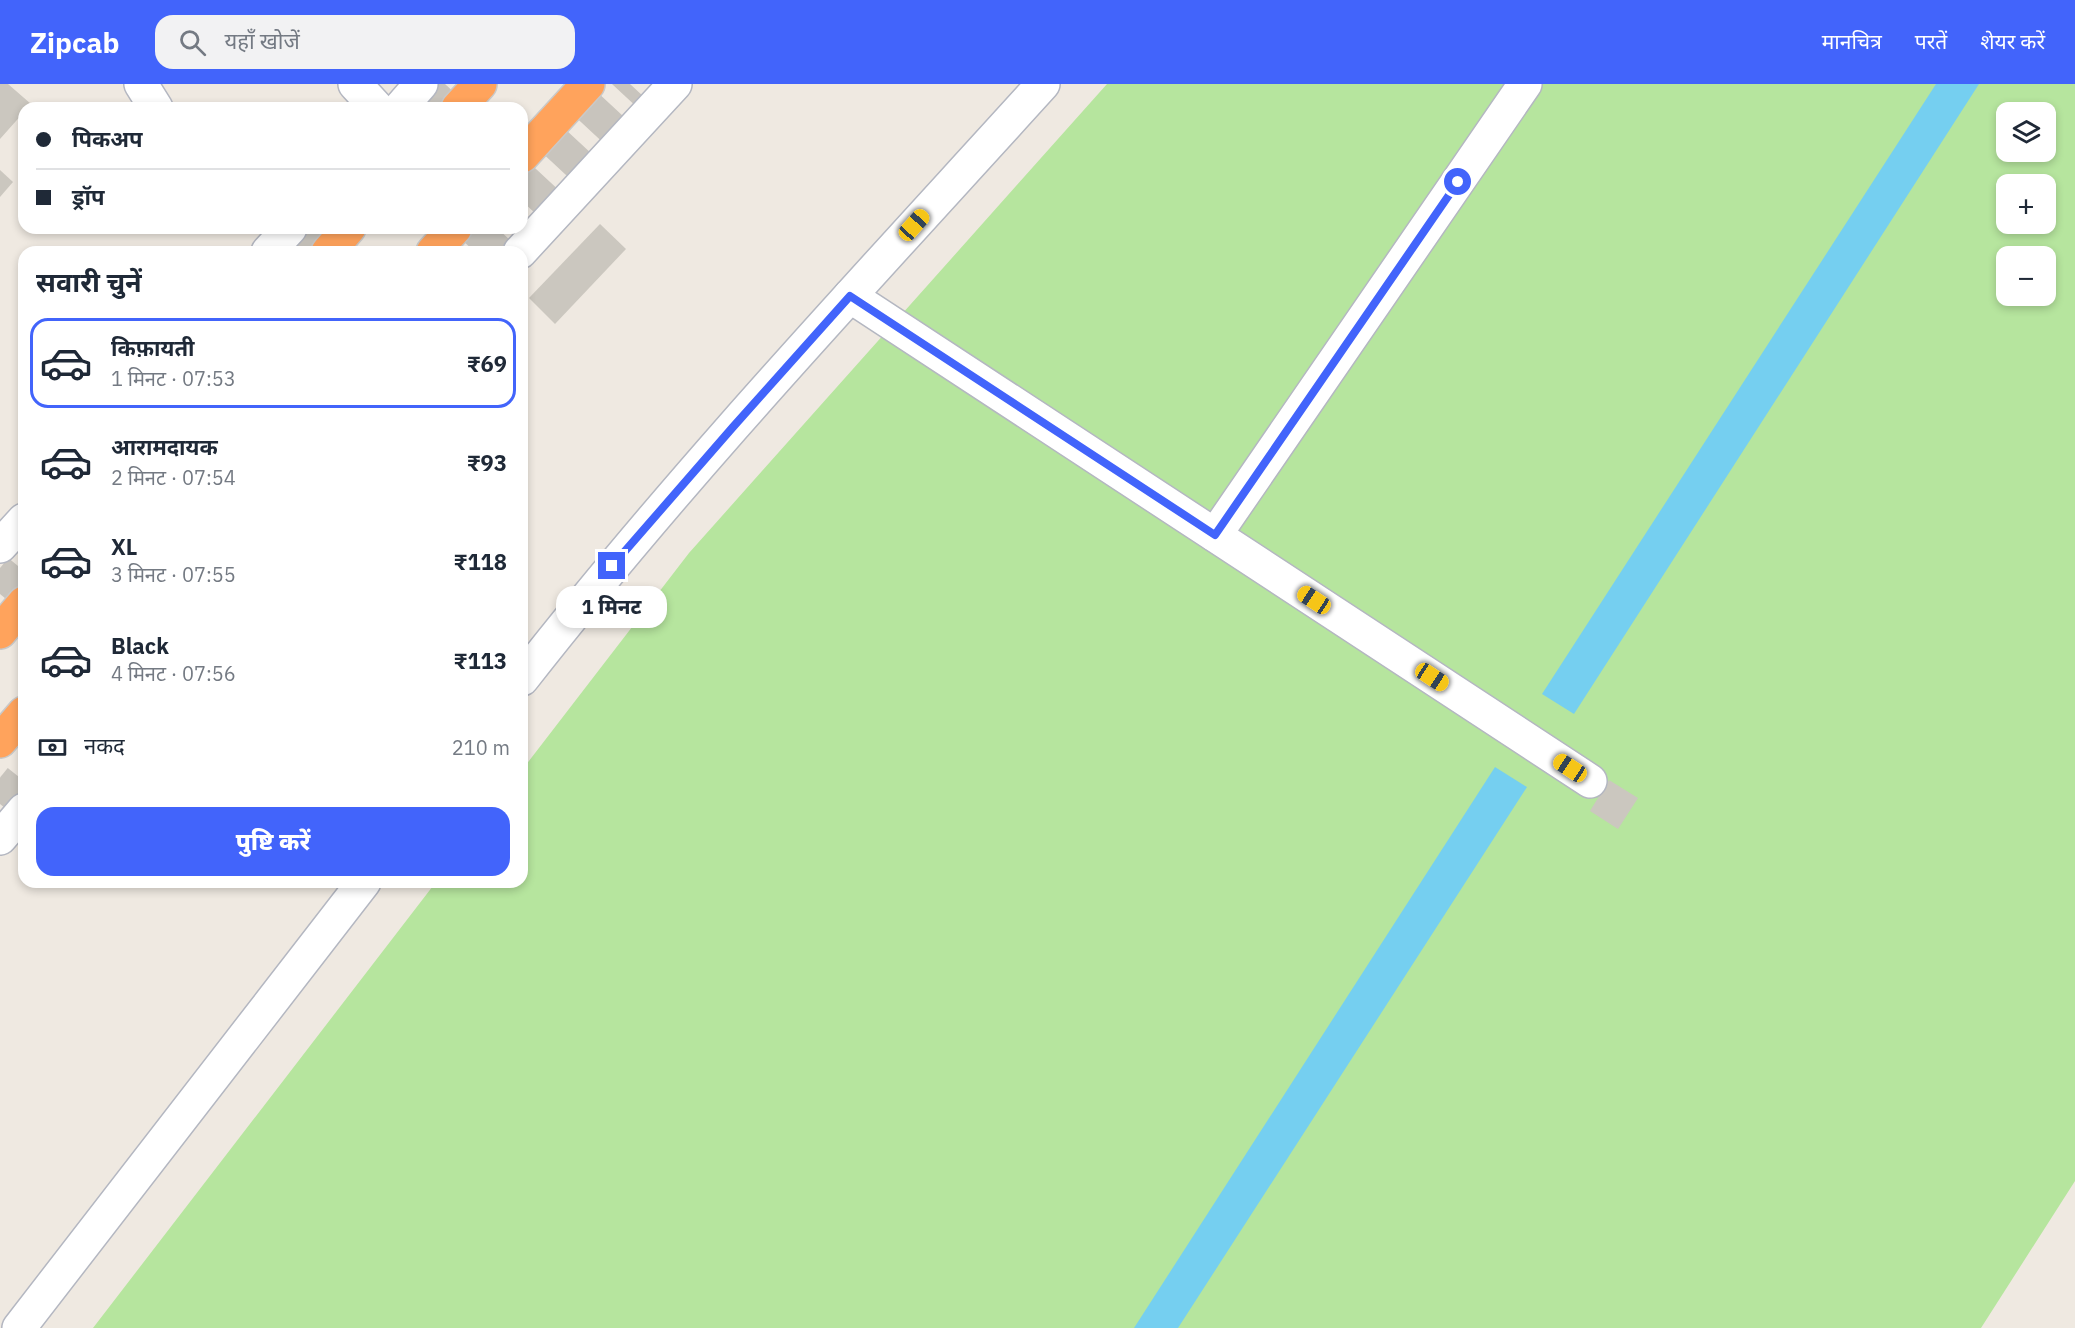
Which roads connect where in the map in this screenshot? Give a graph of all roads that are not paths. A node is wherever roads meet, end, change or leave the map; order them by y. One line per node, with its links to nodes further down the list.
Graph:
1 (141, 84): 9 (street)
2 (354, 84): 10 (street)
3 (421, 84): 11 (street)
4 (480, 84): 12 (highway)
5 (588, 84): 13 (highway)
6 (675, 84): 20 (street)
7 (1043, 84): 21 (street)
8 (1526, 84): 23 (street)
9 (152, 102)
10 (371, 102)
11 (405, 102)
12 (464, 102)
13 (528, 149)
14 (284, 234): 17 (street)
15 (344, 234): 18 (highway)
16 (450, 234): 19 (highway)
17 (274, 246)
18 (333, 246)
19 (438, 246)
20 (526, 246)
21 (850, 296): 23 (street); 27 (street)
22 (18, 526): 24 (street)
23 (1215, 535): 30 (street)
24 (0, 546)
25 (18, 610): 26 (highway)
26 (0, 632)
27 (528, 672)
28 (18, 720): 29 (highway)
29 (0, 741)
30 (1590, 781)
31 (18, 817): 32 (street)
32 (0, 838)
33 (359, 888): 34 (street)
34 (19, 1328)

